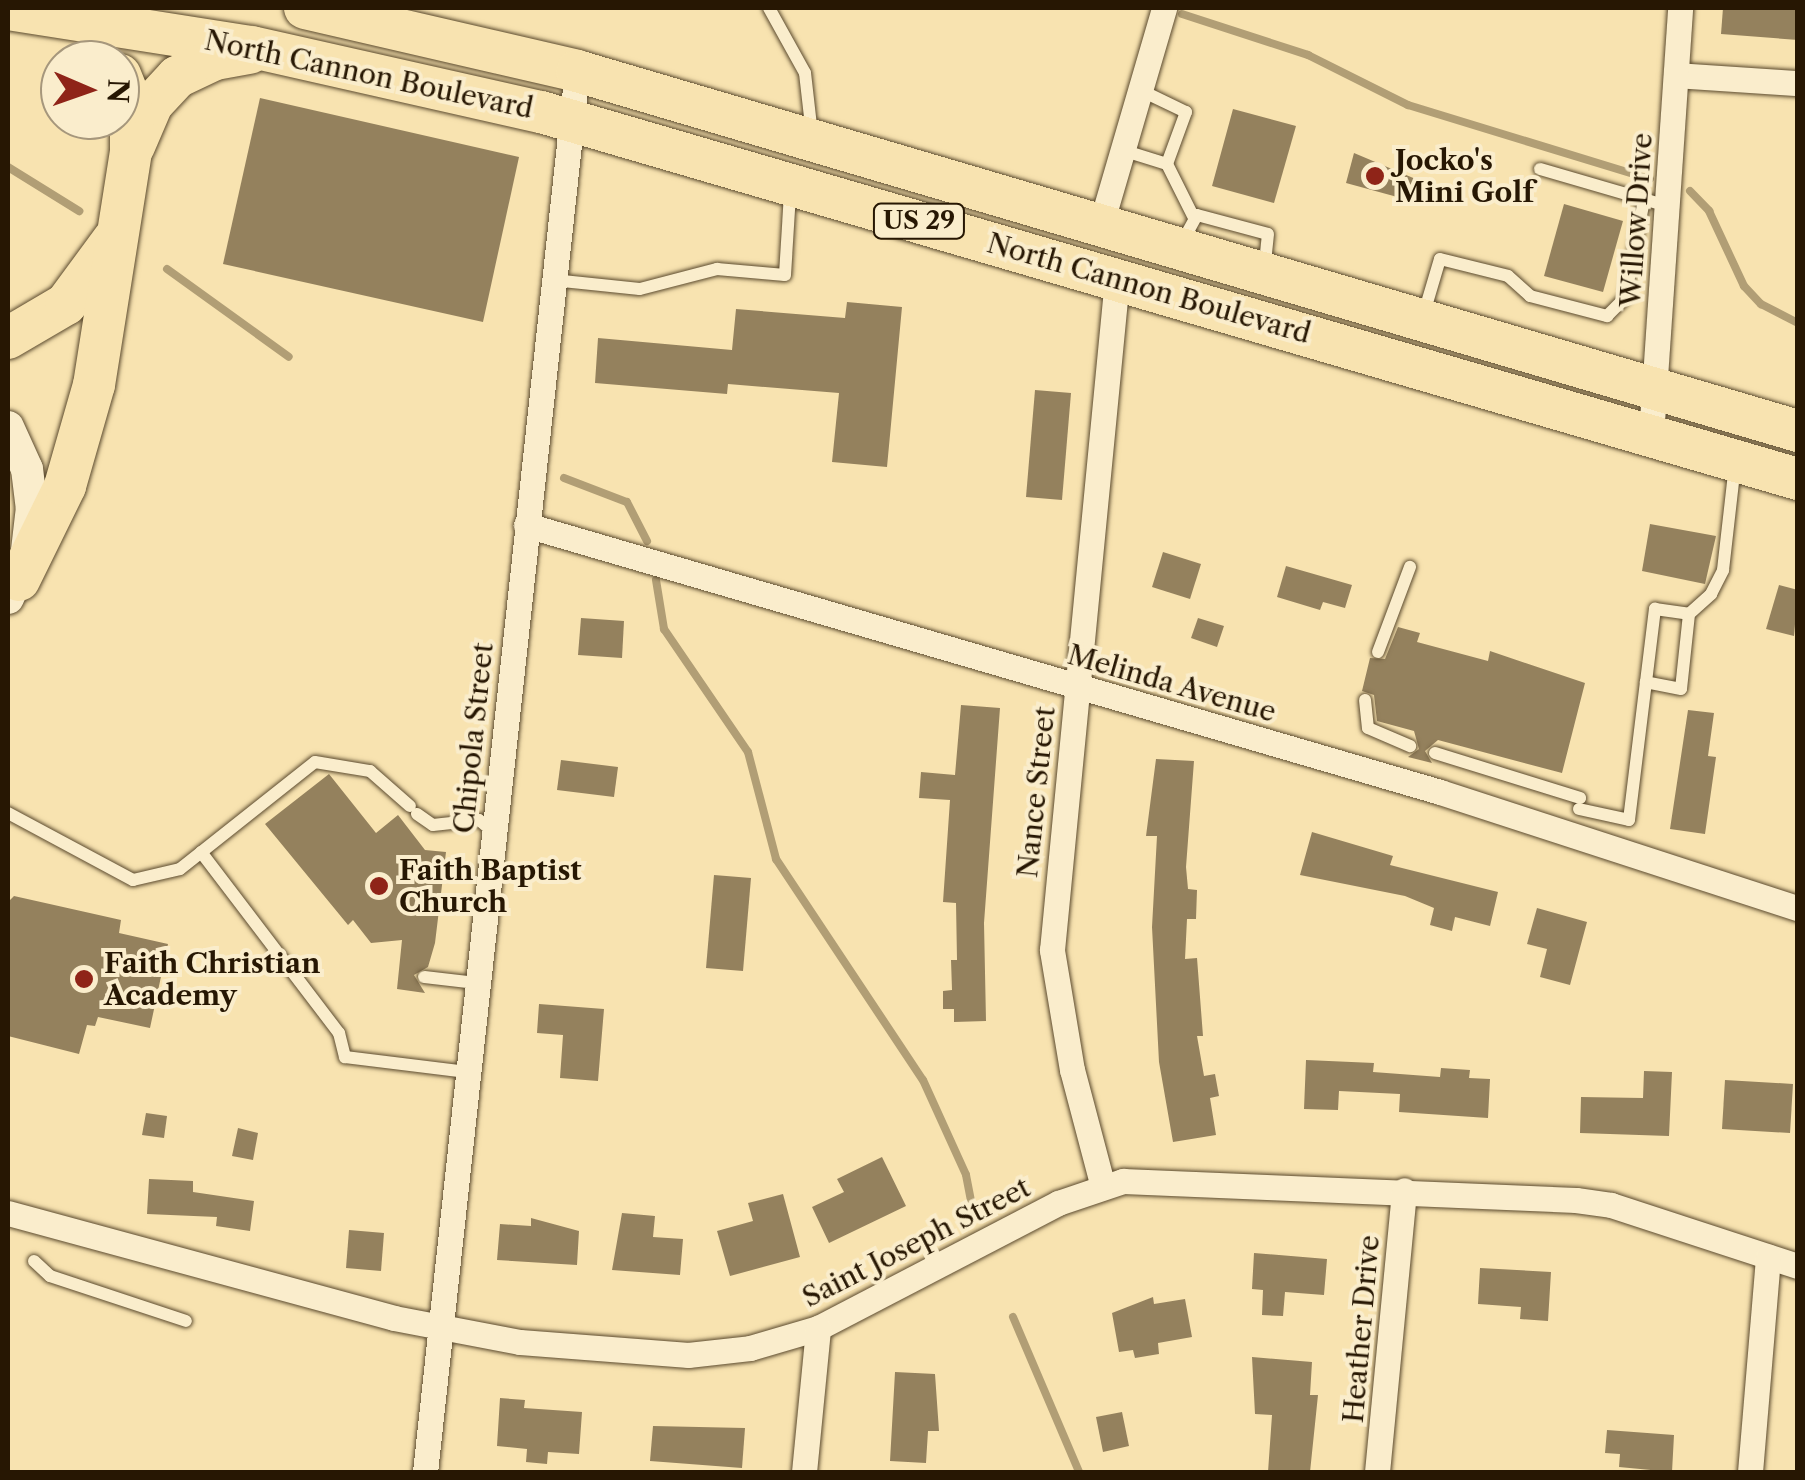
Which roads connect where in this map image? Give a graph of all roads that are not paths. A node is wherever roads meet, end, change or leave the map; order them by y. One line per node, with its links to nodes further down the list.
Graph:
1 (305, 8): 8 (main road, North Cannon Boulevard / US 29)
2 (769, 8): 14 (lane)
3 (1164, 8): 11 (street)
4 (1680, 8): 9 (street, Willow Drive)
5 (18, 10): 6 (main road); 7 (main road, North Cannon Boulevard / US 29)
6 (72, 40)
7 (296, 56): 12 (main road, North Cannon Boulevard / US 29); 16 (main road)
8 (577, 71): 12 (street, Chipola Street); 14 (main road, North Cannon Boulevard / US 29)
9 (1676, 75): 10 (street); 20 (street, Willow Drive)
10 (1798, 83)
11 (1140, 90): 15 (street); 17 (lane)
12 (570, 120): 19 (main road, North Cannon Boulevard / US 29); 25 (street, Chipola Street)
13 (131, 140): 16 (main road)
14 (811, 140): 22 (main road, North Cannon Boulevard / US 29)
15 (1122, 150): 17 (lane); 22 (street)
16 (130, 161): 21 (main road)
17 (1167, 164): 23 (lane)
18 (1540, 169): 20 (lane)
19 (791, 183): 24 (main road, North Cannon Boulevard / US 29); 25 (lane)
20 (1655, 203): 26 (lane); 28 (street, Willow Drive)
21 (122, 216): 27 (main road); 36 (main road)
22 (1101, 224): 23 (main road, North Cannon Boulevard / US 29)
23 (1186, 232): 26 (main road, North Cannon Boulevard / US 29)
24 (1117, 279): 31 (main road, North Cannon Boulevard / US 29); 40 (street, Nance Street)
25 (553, 280): 34 (street, Chipola Street)
26 (1422, 319): 28 (main road, North Cannon Boulevard / US 29)
27 (8, 338)
28 (1655, 388): 30 (main road, North Cannon Boulevard / US 29); 31 (street, Willow Drive)
29 (8, 427): 36 (street)
30 (1798, 431)
31 (1651, 436): 32 (main road, North Cannon Boulevard / US 29)
32 (1735, 460): 33 (main road, North Cannon Boulevard / US 29); 37 (lane)
33 (1798, 478)
34 (526, 525): 40 (street, Melinda Avenue); 45 (street, Chipola Street)
35 (1410, 567): 38 (lane)
36 (13, 589)
37 (1690, 614): 39 (lane); 39 (lane)
38 (1378, 652)
39 (1646, 682): 43 (lane)
40 (1077, 688): 47 (street, Melinda Avenue); 51 (street, Nance Street)
41 (1364, 700): 42 (lane)
42 (1410, 746)
43 (1435, 753)
44 (8, 814): 46 (lane)
45 (494, 832): 46 (lane); 49 (street, Chipola Street)
46 (201, 852): 50 (lane)
47 (1798, 908)
48 (424, 977): 49 (lane)
49 (477, 983): 50 (street, Chipola Street)
50 (467, 1072): 58 (street, Chipola Street)
51 (1103, 1187): 52 (street, Saint Joseph Street); 59 (street, Saint Joseph Street)
52 (1404, 1190): 54 (street, Saint Joseph Street); 62 (street, Heather Drive)
53 (8, 1212): 58 (street, Saint Joseph Street)
54 (1768, 1257): 56 (street, Saint Joseph Street); 63 (street)
55 (34, 1261): 57 (lane)
56 (1798, 1266)
57 (186, 1322)
58 (440, 1328): 59 (street, Saint Joseph Street); 60 (street, Chipola Street)
59 (818, 1328): 61 (street)
60 (425, 1472)
61 (804, 1472)
62 (1377, 1472)
63 (1750, 1472)

